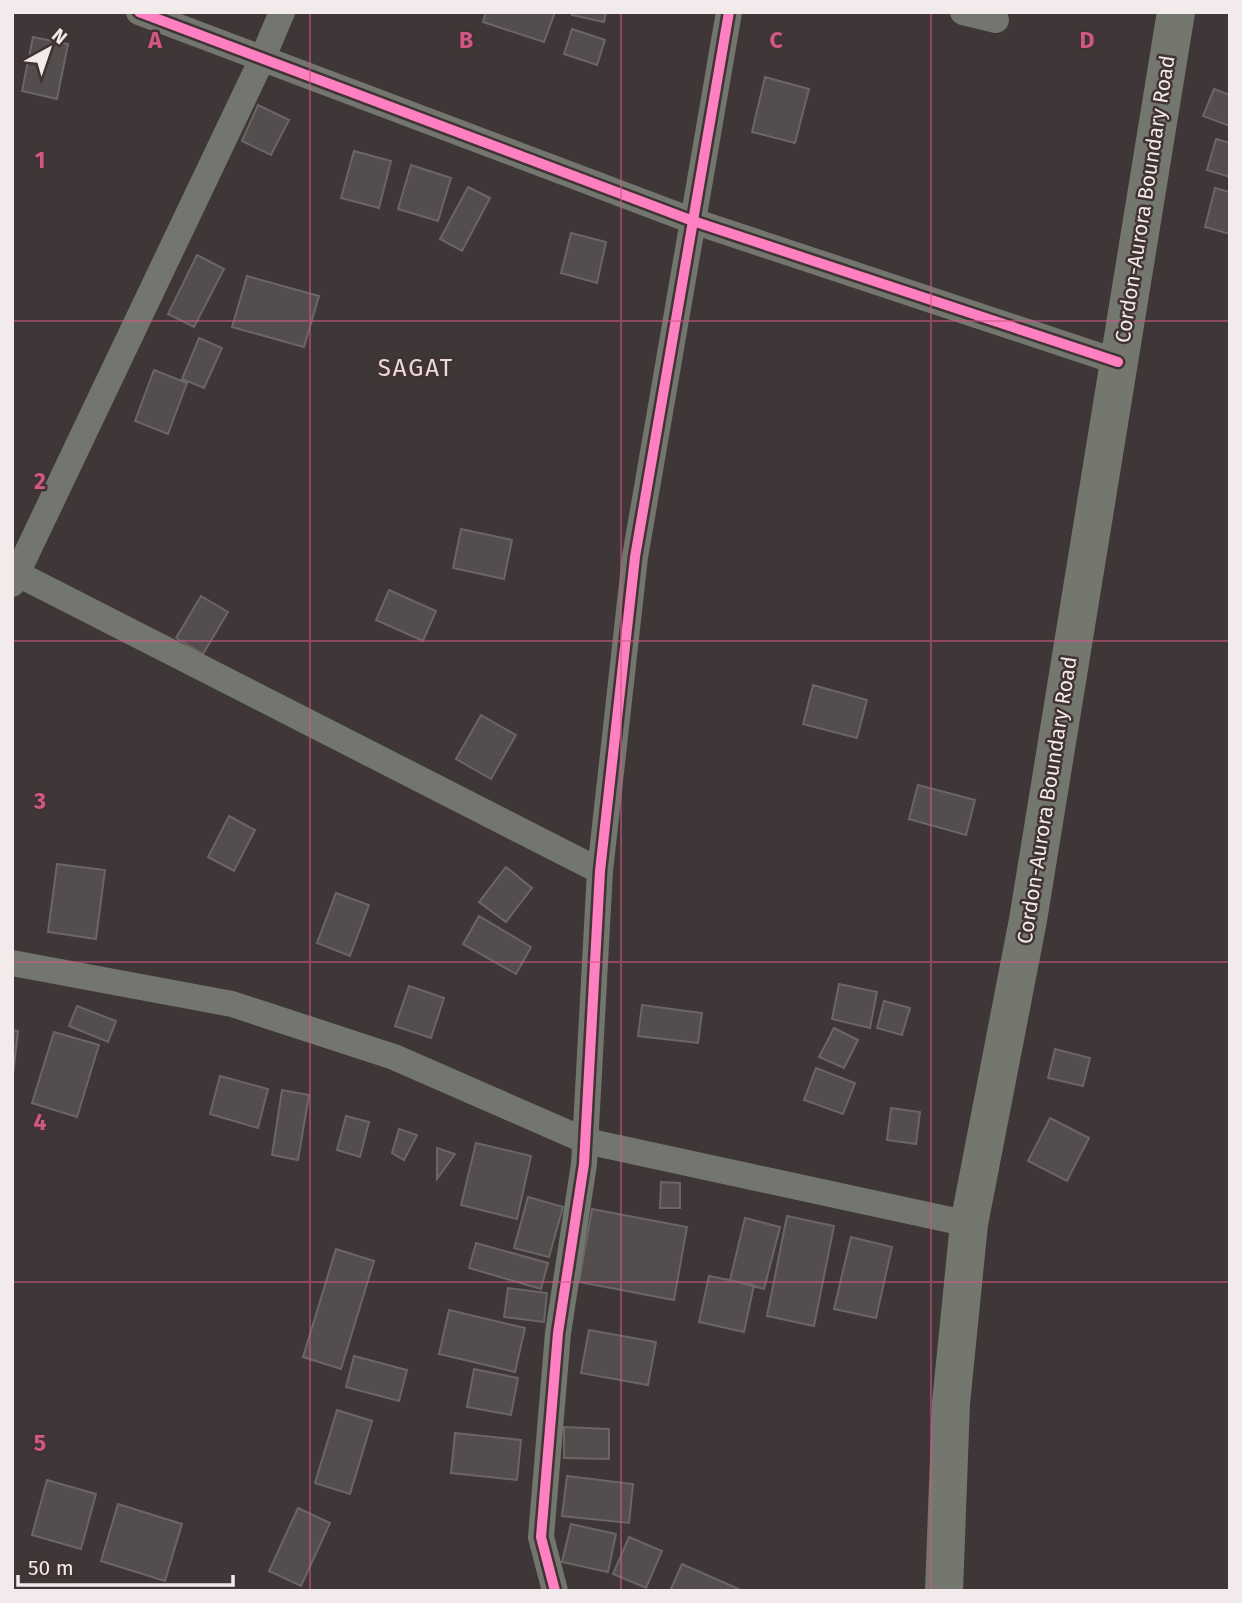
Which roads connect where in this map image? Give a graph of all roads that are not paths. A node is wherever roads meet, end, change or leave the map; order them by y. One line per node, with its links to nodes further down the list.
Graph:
1 (139, 12): 7 (street)
2 (282, 12): 7 (street)
3 (729, 12): 8 (street)
4 (964, 12): 6 (street)
5 (1176, 12): 9 (main road, Cordon-Aurora Boundary Road)
6 (996, 20)
7 (263, 57): 8 (street); 10 (street)
8 (693, 220): 9 (street); 11 (street)
9 (1118, 362): 14 (main road, Cordon-Aurora Boundary Road)
10 (14, 576): 11 (street)
11 (600, 871): 13 (street)
12 (12, 962): 13 (street)
13 (586, 1141): 14 (street); 15 (street)
14 (969, 1224): 16 (main road, Cordon-Aurora Boundary Road)
15 (555, 1591)
16 (944, 1591)

